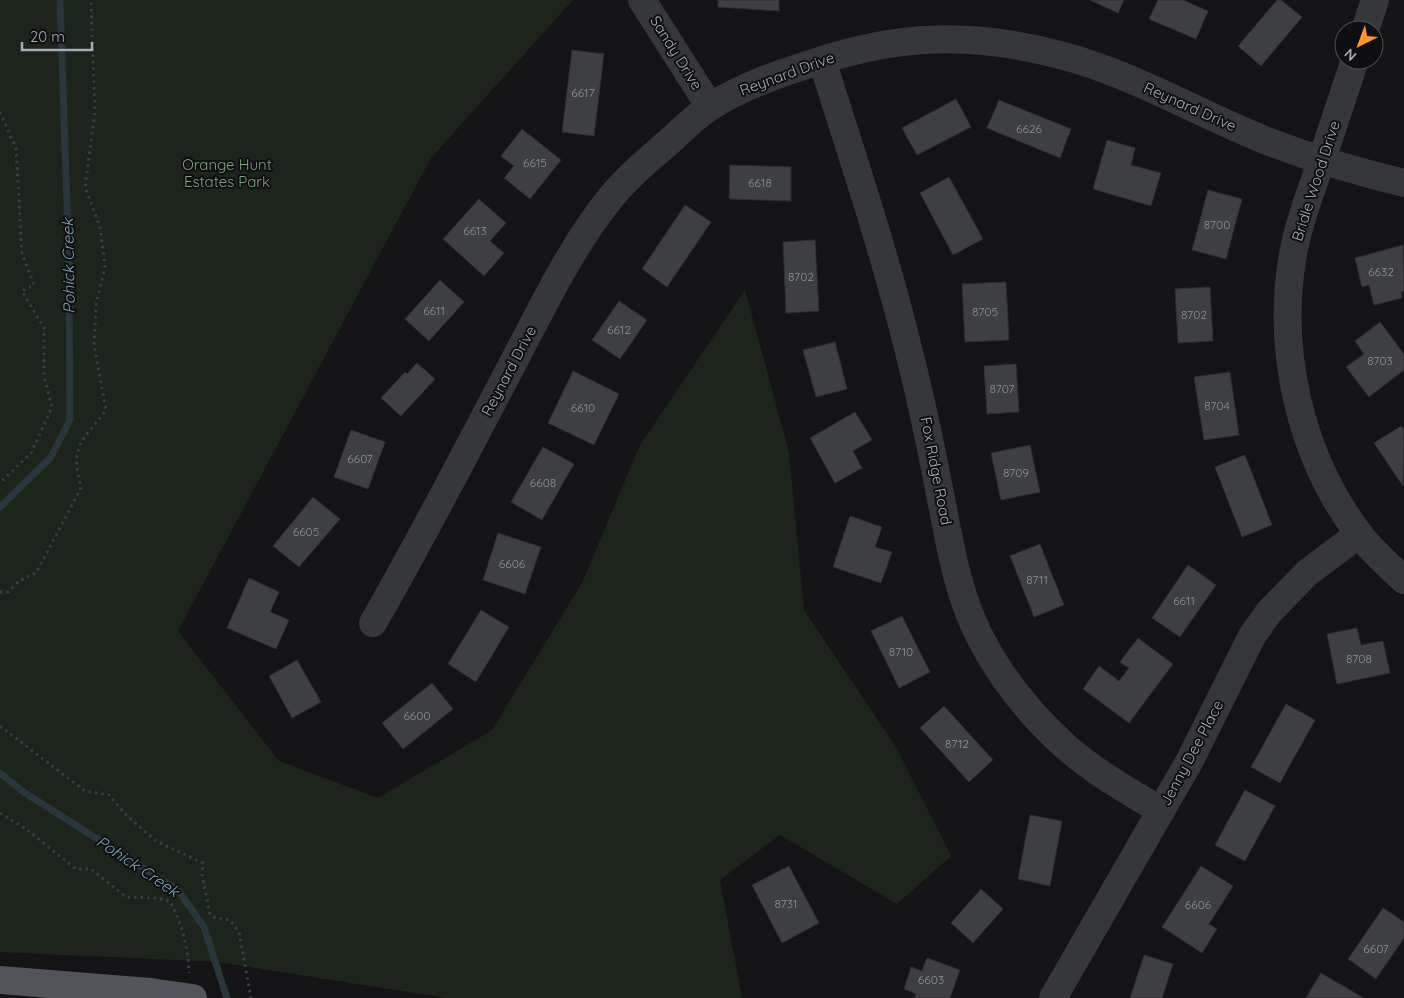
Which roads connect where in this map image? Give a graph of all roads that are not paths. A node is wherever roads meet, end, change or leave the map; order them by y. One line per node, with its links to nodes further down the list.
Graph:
1 (642, 0): 6 (street, Sandy Drive)
2 (1375, 0): 3 (street)
3 (1368, 20)
4 (822, 60): 6 (street, Reynard Drive); 7 (street, Reynard Drive); 12 (street, Fox Ridge Road)
5 (1352, 70): 7 (street, Bridle Wood Drive)
6 (710, 107): 11 (street, Reynard Drive)
7 (1322, 159): 8 (street, Reynard Drive); 9 (street, Bridle Wood Drive)
8 (1404, 182)
9 (1359, 534): 10 (street, Bridle Wood Drive); 12 (street, Jenny Dee Place)
10 (1404, 580)
11 (373, 624)
12 (1161, 811): 15 (street, Jenny Dee Place)
13 (0, 980): 14 (main road, bridge)
14 (191, 989)
15 (1053, 998)

